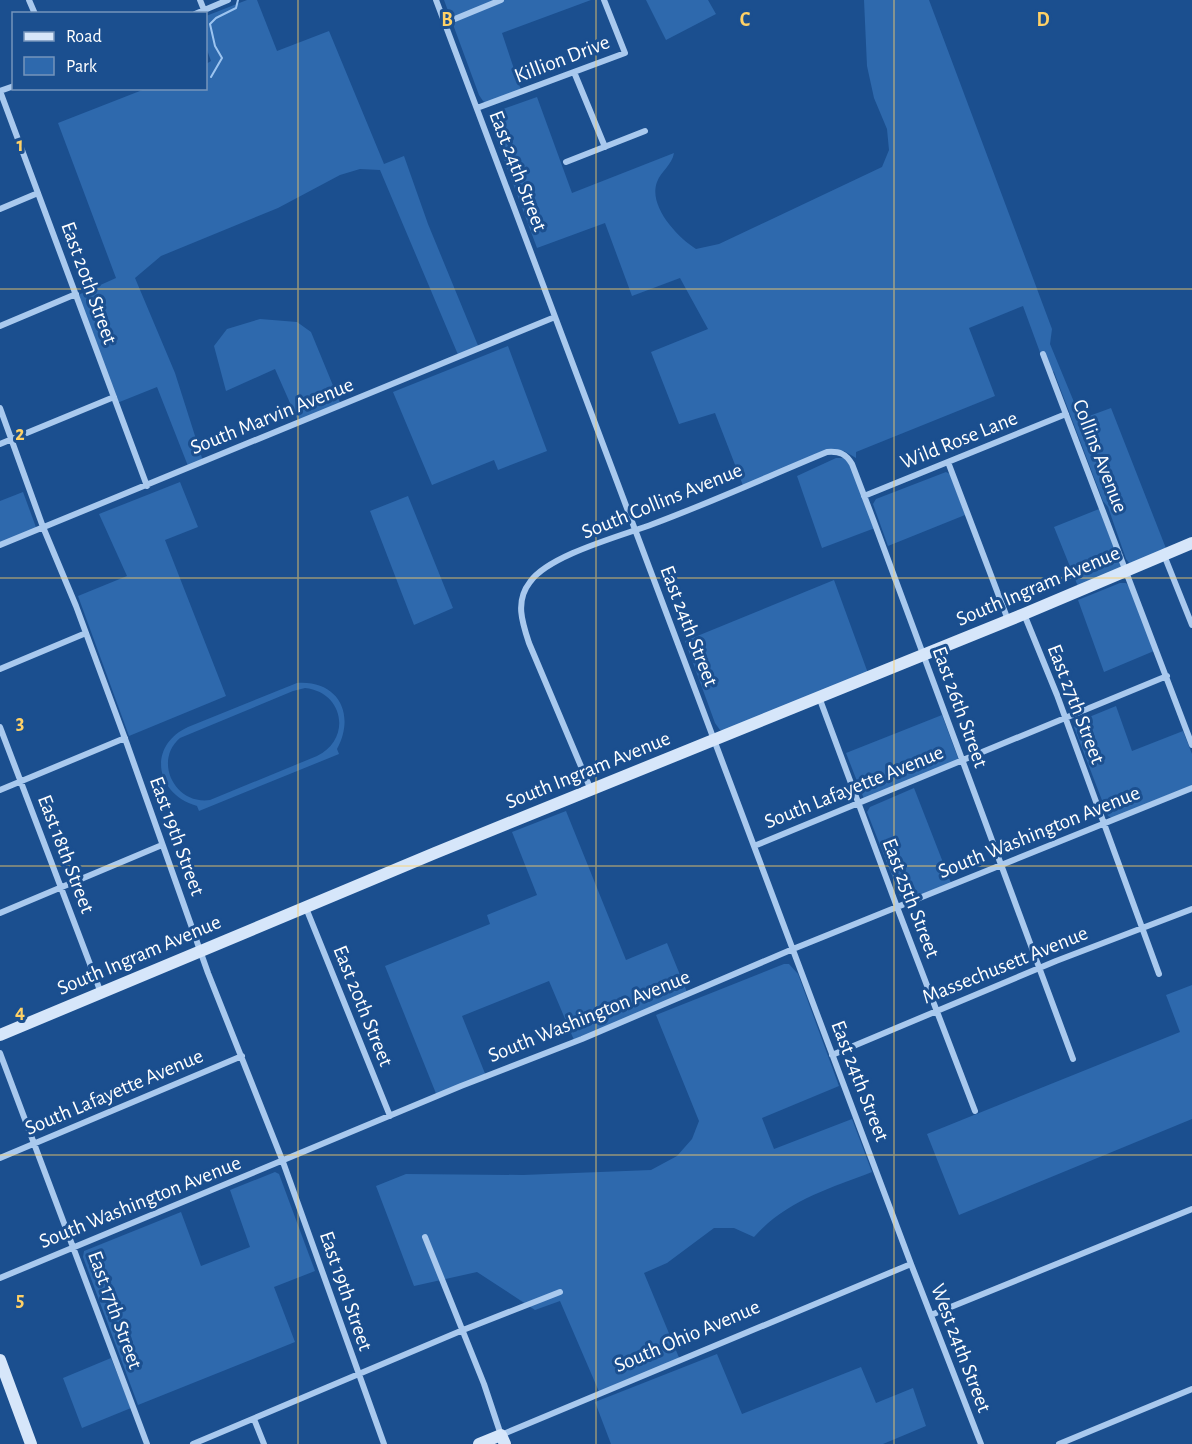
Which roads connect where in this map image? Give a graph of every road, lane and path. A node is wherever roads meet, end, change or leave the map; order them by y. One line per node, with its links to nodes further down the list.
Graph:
1 (200, 0): 6 (street)
2 (228, 0): 6 (street)
3 (436, 0): 8 (street, East 24th Street)
4 (501, 0): 8 (street)
5 (604, 0): 9 (street, Killion Drive)
6 (204, 10): 7 (street)
7 (200, 12)
8 (445, 23): 11 (street, East 24th Street)
9 (574, 72): 11 (street, Killion Drive); 13 (street)
10 (0, 91): 15 (street, East 20th Street)
11 (477, 108): 18 (street, East 24th Street)
12 (645, 131): 13 (street)
13 (605, 147): 14 (street)
14 (566, 162)
15 (38, 193): 16 (street); 17 (street, East 20th Street)
16 (0, 209)
17 (75, 294): 19 (street); 21 (street, East 20th Street)
18 (555, 317): 28 (street, South Marvin Avenue); 31 (street, East 24th Street)
19 (0, 326)
20 (1043, 354): 23 (street, Collins Avenue)
21 (114, 397): 24 (street); 28 (street, East 20th Street)
22 (0, 408): 24 (street, East 19th Street)
23 (1066, 414): 26 (street, Wild Rose Lane); 35 (street, Collins Avenue)
24 (11, 439): 25 (street); 30 (street, East 19th Street)
25 (0, 444)
26 (948, 462): 29 (street, Wild Rose Lane); 37 (street)
27 (759, 480): 29 (street, East 26th Street); 31 (street, South Collins Avenue)
28 (147, 486): 30 (street, South Marvin Avenue)
29 (864, 496): 40 (street, East 26th Street)
30 (43, 527): 33 (street, South Marvin Avenue); 39 (street, East 19th Street)
31 (635, 529): 47 (street, East 24th Street); 53 (street, South Collins Avenue)
32 (1192, 543): 34 (main road, South Ingram Avenue)
33 (0, 545)
34 (1164, 555): 35 (main road, South Ingram Avenue); 38 (street)
35 (1126, 570): 36 (main road, South Ingram Avenue); 42 (street, Collins Avenue)
36 (1024, 614): 37 (main road, South Ingram Avenue); 44 (street, East 27th Street)
37 (1009, 620): 40 (main road, South Ingram Avenue)
38 (1192, 625)
39 (86, 633): 41 (street); 46 (street, East 19th Street)
40 (923, 654): 43 (main road, South Ingram Avenue); 49 (street, East 26th Street)
41 (0, 669)
42 (1167, 676): 44 (street, South Lafayette Avenue); 48 (street, Collins Avenue)
43 (819, 697): 47 (main road, South Ingram Avenue); 54 (street, East 25th Street)
44 (1065, 718): 49 (street, South Lafayette Avenue); 55 (street, East 27th Street)
45 (0, 727): 50 (street, East 18th Street)
46 (125, 738): 50 (street); 56 (street, East 19th Street)
47 (714, 739): 53 (main road, South Ingram Avenue); 57 (street, East 24th Street)
48 (1192, 745)
49 (963, 760): 54 (street, South Lafayette Avenue); 58 (street, East 26th Street)
50 (21, 781): 52 (street); 59 (street, East 18th Street)
51 (1192, 788): 55 (street, South Washington Avenue)
52 (0, 790)
53 (591, 791): 60 (main road, South Ingram Avenue)
54 (858, 803): 57 (street, South Lafayette Avenue); 61 (street, East 25th Street)
55 (1103, 824): 58 (street, South Washington Avenue); 64 (street, East 27th Street)
56 (162, 845): 59 (street); 66 (street, East 19th Street)
57 (754, 846): 65 (street, East 24th Street)
58 (1001, 864): 61 (street, South Washington Avenue); 67 (street, East 26th Street)
59 (61, 887): 63 (street); 69 (street, East 18th Street)
60 (305, 907): 66 (main road, South Ingram Avenue); 77 (street, East 20th Street)
61 (897, 907): 65 (street, South Washington Avenue); 70 (street, East 25th Street)
62 (1192, 909): 64 (street, Massechusett Avenue)
63 (0, 913)
64 (1141, 928): 67 (street, Massechusett Avenue); 68 (street, East 27th Street)
65 (793, 949): 73 (street, East 24th Street); 77 (street, South Washington Avenue)
66 (200, 950): 69 (main road, South Ingram Avenue); 74 (street, East 19th Street)
67 (1040, 968): 70 (street, Massechusett Avenue); 75 (street, East 26th Street)
68 (1159, 974)
69 (101, 993): 71 (main road, South Ingram Avenue)
70 (936, 1011): 73 (street, Massechusett Avenue); 76 (street, East 25th Street)
71 (0, 1035)
72 (0, 1053): 78 (street, East 17th Street)
73 (832, 1055): 84 (street, East 24th Street)
74 (242, 1056): 78 (street, South Lafayette Avenue); 80 (street, East 19th Street)
75 (1073, 1059)
76 (975, 1111)
77 (390, 1116): 80 (street, South Washington Avenue)
78 (35, 1143): 79 (street, South Lafayette Avenue); 83 (street, East 17th Street)
79 (0, 1158)
80 (283, 1162): 83 (street, South Washington Avenue); 90 (street, East 19th Street)
81 (1192, 1209): 87 (street)
82 (425, 1238): 88 (street)
83 (74, 1247): 85 (street, South Washington Avenue); 95 (street, East 17th Street)
84 (910, 1264): 87 (street, West 24th Street); 93 (street, South Ohio Avenue)
85 (0, 1278)
86 (560, 1292): 88 (street)
87 (931, 1315): 100 (street, West 24th Street)
88 (463, 1330): 90 (street); 93 (street)
89 (0, 1360): 94 (main road)
90 (358, 1375): 92 (street); 98 (street, East 19th Street)
91 (1192, 1389): 101 (street)
92 (254, 1419): 96 (street); 97 (street)
93 (503, 1439): 99 (main road, South Ohio Avenue)
94 (31, 1444)
95 (147, 1444)
96 (193, 1444)
97 (264, 1444)
98 (384, 1444)
99 (479, 1444)
100 (981, 1444)
101 (1059, 1444)

